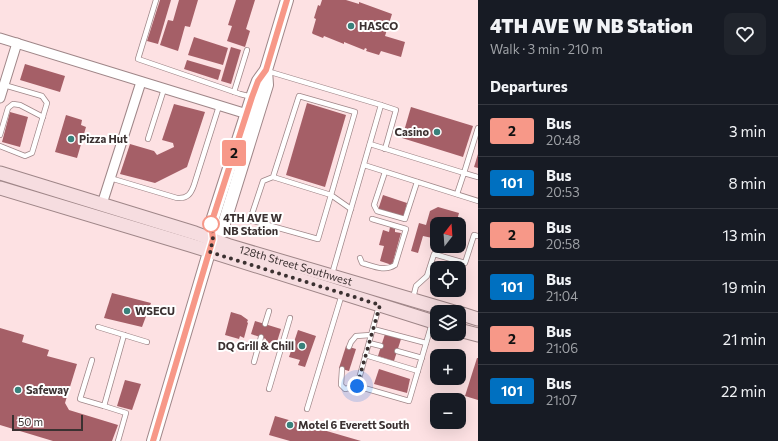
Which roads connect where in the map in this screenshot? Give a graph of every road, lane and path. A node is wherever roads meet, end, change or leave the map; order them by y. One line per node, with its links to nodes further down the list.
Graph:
1 (156, 0): 10 (lane)
2 (287, 0): 6 (street)
3 (0, 38): 4 (street)
4 (17, 43): 7 (street); 8 (street)
5 (247, 50): 10 (lane)
6 (266, 70): 11 (street); 13 (lane); 39 (street)
7 (3, 81): 12 (street); 16 (lane)
8 (141, 82): 9 (street); 29 (street)
9 (164, 89): 14 (street); 19 (lane)
10 (234, 92): 11 (lane)
11 (252, 97): 15 (street)
12 (0, 98)
13 (381, 105): 20 (lane); 22 (lane)
14 (219, 106): 15 (street); 29 (lane)
15 (247, 114): 39 (street)
16 (43, 117): 18 (lane); 21 (lane)
17 (478, 128): 26 (lane)
18 (0, 135)
19 (148, 139)
20 (370, 144): 22 (lane); 23 (lane)
21 (0, 145)
22 (385, 149): 26 (lane)
23 (364, 165): 24 (lane); 36 (lane)
24 (385, 172): 30 (lane); 30 (lane)
25 (0, 173): 35 (main road, 128th Street Southwest)
26 (464, 173): 28 (lane); 32 (lane)
27 (273, 177): 33 (lane); 33 (lane); 33 (lane)
28 (478, 177)
29 (110, 178): 35 (street)
30 (416, 182): 32 (lane)
31 (0, 188): 39 (main road, 128th Street Southwest)
32 (457, 194): 34 (lane)
33 (331, 195): 36 (lane)
34 (478, 201)
35 (102, 204): 39 (main road, 128th Street Southwest)
36 (351, 210): 41 (lane)
37 (372, 219): 40 (lane)
38 (478, 236): 43 (lane)
39 (212, 246): 41 (main road, 128th Street Southwest); 42 (main road, 128th Street Southwest); 77 (street)
40 (360, 258)
41 (332, 275): 43 (main road, 128th Street Southwest)
42 (342, 293): 44 (main road, 128th Street Southwest); 75 (lane)
43 (413, 300): 45 (main road, 128th Street Southwest)
44 (380, 305): 50 (main road, 128th Street Southwest); 53 (lane)
45 (430, 305)
46 (269, 311): 51 (lane)
47 (466, 315): 49 (main road)
48 (290, 318): 73 (lane)
49 (478, 319)
50 (430, 320)
51 (266, 324)
52 (98, 327): 56 (lane)
53 (373, 328): 57 (lane); 62 (lane)
54 (466, 332): 58 (main road)
55 (430, 334): 62 (lane)
56 (124, 335): 60 (lane); 74 (lane)
57 (371, 335): 61 (lane); 64 (lane)
58 (478, 335)
59 (261, 337): 69 (lane)
60 (147, 342)
61 (369, 343): 63 (lane); 66 (lane)
62 (426, 343): 67 (lane)
63 (381, 346)
64 (349, 347)
65 (397, 351): 67 (lane)
66 (365, 355): 71 (lane); 72 (lane)
67 (422, 358): 71 (lane)
68 (92, 360): 74 (lane)
69 (254, 362)
70 (342, 369): 72 (lane)
71 (418, 371): 72 (lane)
72 (357, 386)
73 (269, 389)
74 (104, 406): 76 (lane)
75 (307, 409)
76 (118, 441)
77 (154, 441)

